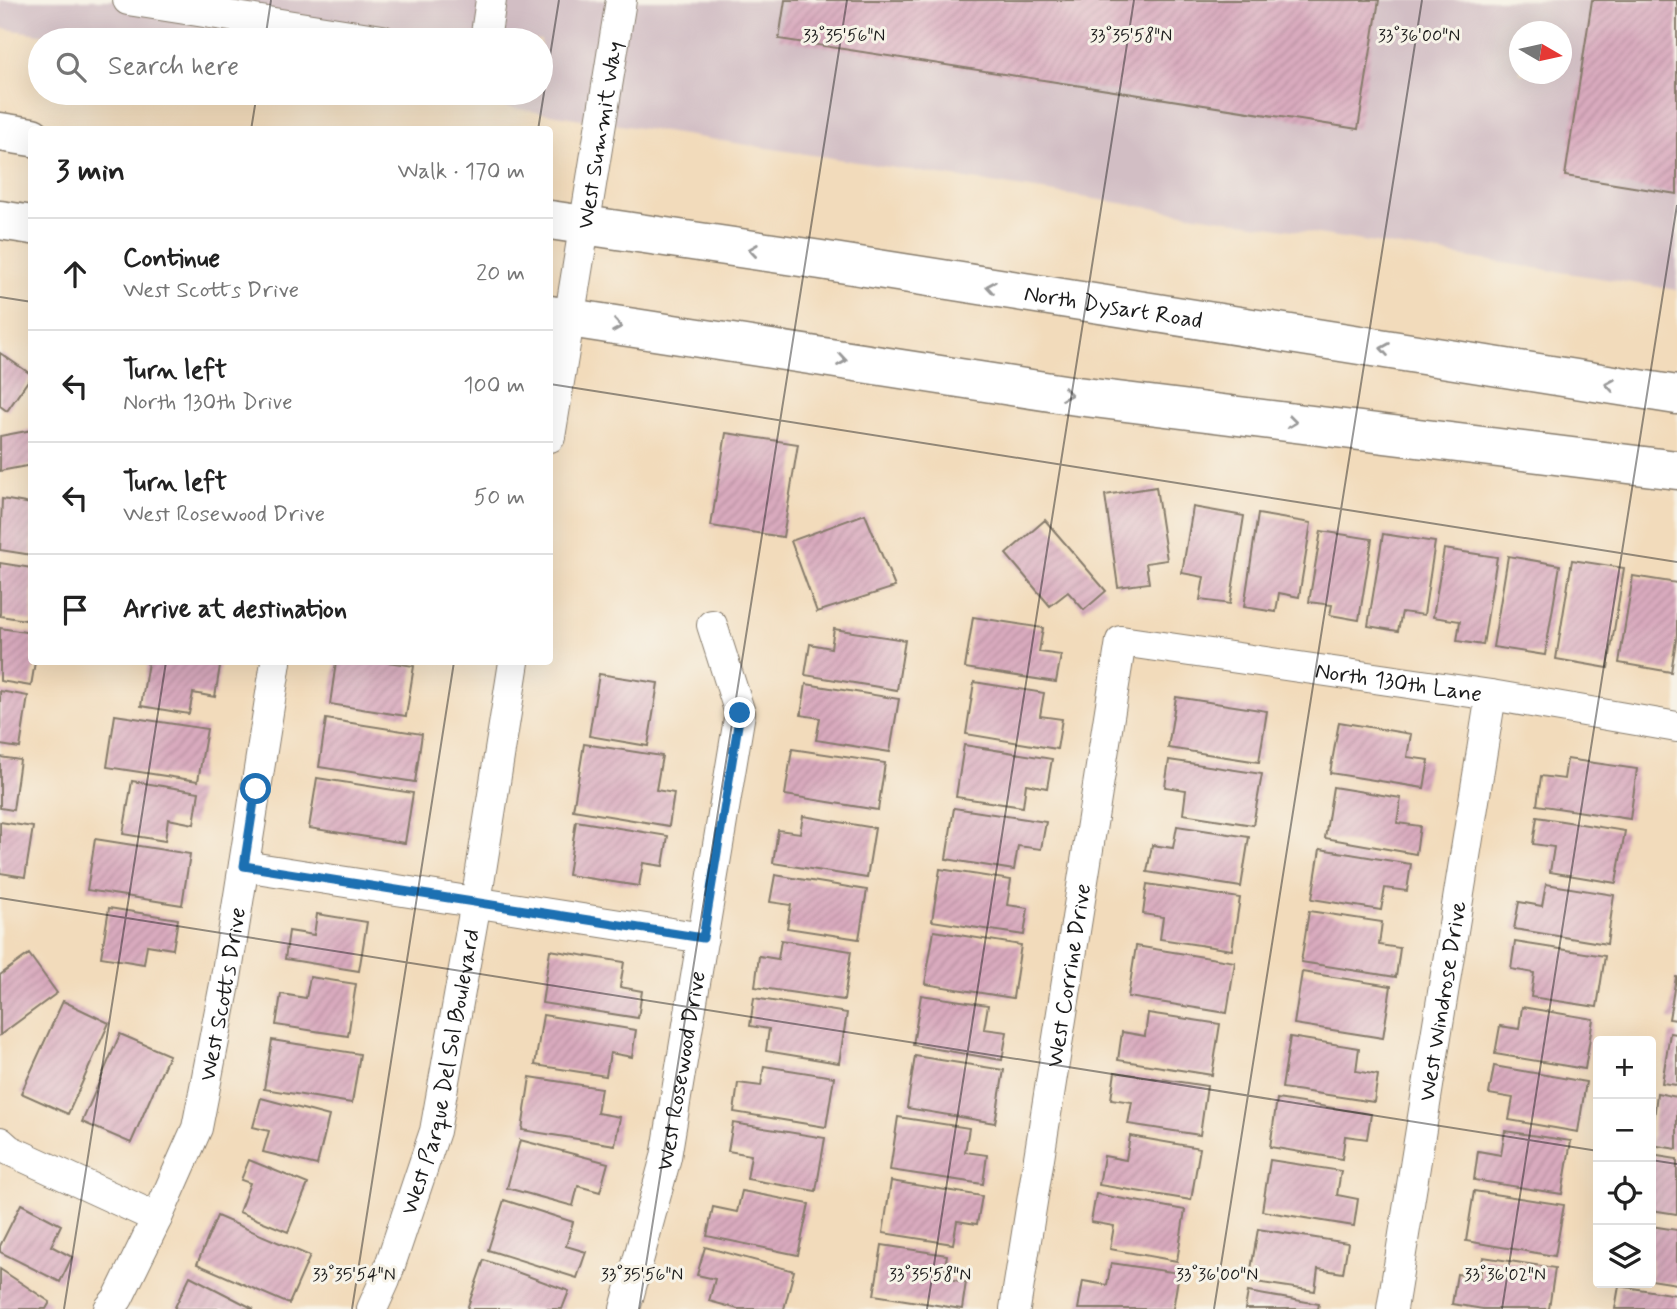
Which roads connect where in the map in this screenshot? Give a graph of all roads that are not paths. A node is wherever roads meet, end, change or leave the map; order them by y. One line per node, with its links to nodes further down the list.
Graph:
1 (128, 0): 4 (street)
2 (491, 0): 5 (street)
3 (621, 0): 9 (street, West Summit Way)
4 (306, 28)
5 (487, 28)
6 (0, 132): 7 (main road)
7 (28, 136)
8 (0, 220): 10 (main road)
9 (567, 223): 11 (street, West Summit Way); 12 (main road, North Dysart Road, one-way to 9)
10 (28, 224)
11 (559, 317): 13 (street); 14 (main road, one-way to 14)
12 (1677, 395)
13 (553, 397)
14 (1677, 470)
15 (712, 625): 23 (street, West Rosewood Drive)
16 (1121, 641): 19 (street, North 130th Lane); 29 (street, West Corrine Drive)
17 (276, 665): 21 (street, West Scotts Drive)
18 (514, 665): 22 (street, West Parque Del Sol Boulevard)
19 (1491, 695): 20 (street, North 130th Lane); 30 (street, West Windrose Drive)
20 (1677, 727)
21 (244, 866): 22 (street); 25 (street, West Scotts Drive)
22 (476, 902): 23 (street); 27 (street, West Parque Del Sol Boulevard)
23 (703, 938): 28 (street, West Rosewood Drive)
24 (0, 1142): 25 (street)
25 (157, 1218): 26 (street, West Scotts Drive)
26 (109, 1309)
27 (372, 1309)
28 (625, 1309)
29 (1015, 1309)
30 (1392, 1309)

